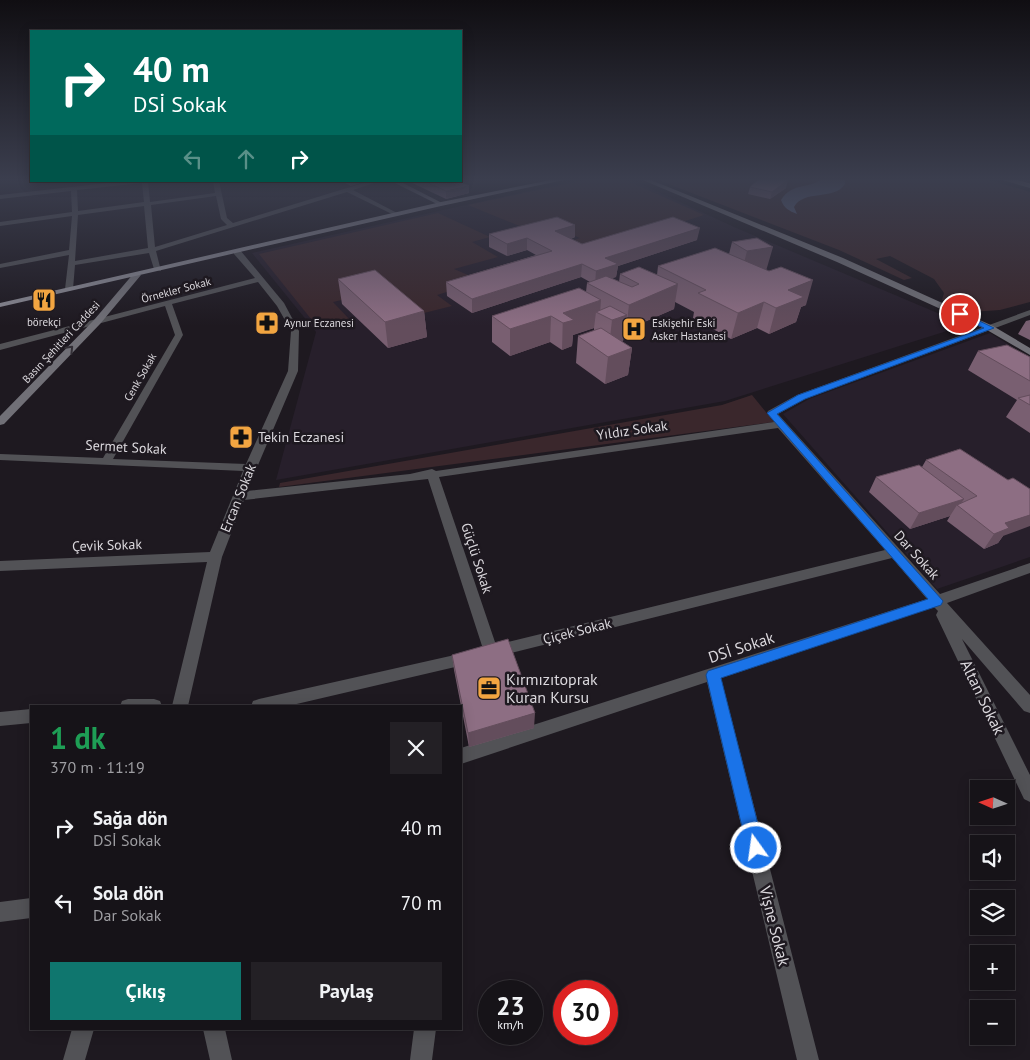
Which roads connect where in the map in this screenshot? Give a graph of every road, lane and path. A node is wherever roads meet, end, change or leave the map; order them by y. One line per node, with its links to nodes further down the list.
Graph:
1 (75, 227): 7 (street)
2 (149, 227): 6 (street)
3 (227, 227): 6 (street)
4 (340, 227): 8 (main road)
5 (761, 227): 19 (main road)
6 (152, 250): 9 (street); 11 (street)
7 (71, 252): 9 (street); 10 (street)
8 (237, 252): 11 (main road); 13 (street, Ercan Sokak)
9 (70, 264): 14 (street)
10 (0, 266)
11 (158, 270): 12 (main road)
12 (137, 275): 14 (main road); 18 (main road, Basın Şehitleri Caddesi)
13 (260, 279): 15 (street, Örnekler Sokak); 26 (street, Ercan Sokak)
14 (69, 289): 16 (main road)
15 (168, 304): 18 (street, Örnekler Sokak); 25 (street, Cenk Sokak)
16 (0, 305)
17 (1030, 312): 19 (street)
18 (97, 322): 20 (street, Örnekler Sokak); 22 (main road, Basın Şehitleri Caddesi, one-way to 18)
19 (990, 328): 21 (main road); 23 (street)
20 (0, 347)
21 (1030, 352)
22 (0, 422)
23 (781, 424): 27 (street, Yıldız Sokak); 29 (street, Dar Sokak)
24 (0, 456): 25 (street, Sermet Sokak)
25 (108, 460): 26 (street, Sermet Sokak)
26 (250, 468): 28 (street, Ercan Sokak)
27 (432, 474): 28 (street, Yıldız Sokak); 34 (street, Güçlü Sokak)
28 (240, 496): 30 (street, Ercan Sokak)
29 (893, 553): 33 (street, Dar Sokak); 34 (street, Çiçek Sokak)
30 (215, 557): 31 (street, Çevik Sokak); 36 (street, Ercan Sokak)
31 (0, 566)
32 (1030, 568): 33 (street, DSİ Sokak)
33 (937, 601): 35 (street, DSİ Sokak); 38 (street, Dar Sokak); 42 (street, Altan Sokak)
34 (491, 652): 37 (street, Çiçek Sokak)
35 (713, 675): 41 (street, DSİ Sokak); 51 (street, Vişne Sokak)
36 (180, 705)
37 (263, 705)
38 (1030, 706)
39 (30, 716): 40 (street)
40 (0, 719)
41 (462, 756)
42 (1030, 792)
43 (30, 908): 44 (street)
44 (0, 912)
45 (83, 1030): 48 (street)
46 (214, 1030): 49 (street)
47 (425, 1030): 50 (street)
48 (74, 1060)
49 (221, 1060)
50 (421, 1060)
51 (808, 1060)

